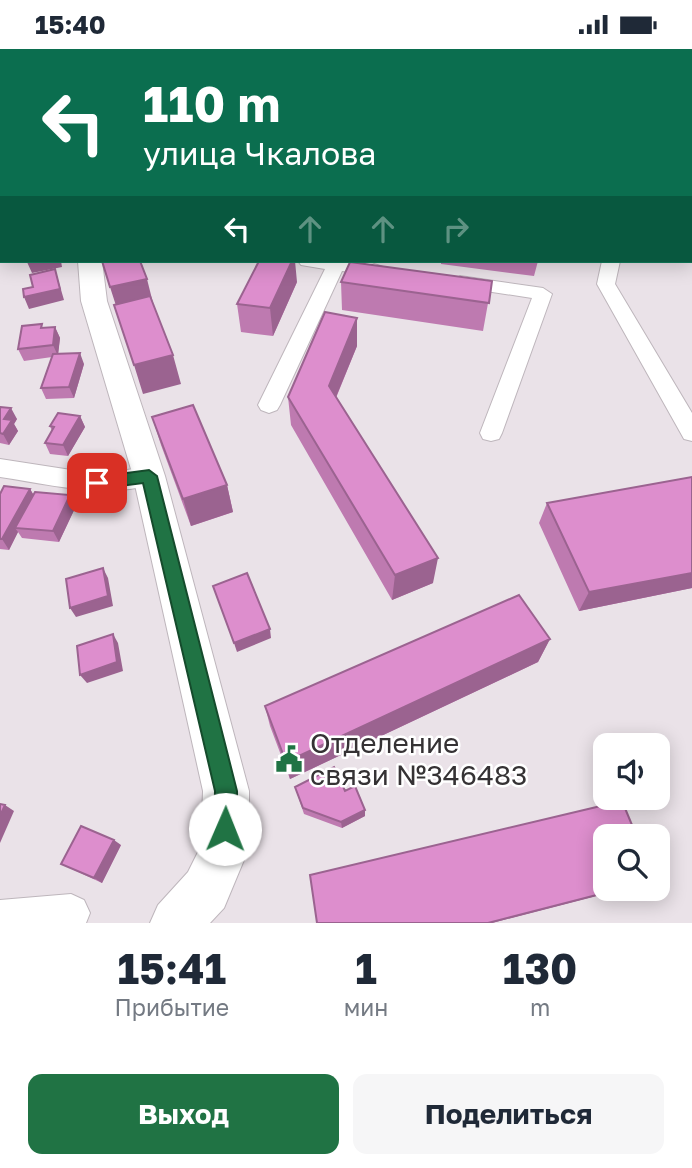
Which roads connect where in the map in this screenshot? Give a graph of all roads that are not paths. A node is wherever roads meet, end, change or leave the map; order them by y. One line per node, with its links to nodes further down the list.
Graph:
1 (90, 263): 10 (main road)
2 (337, 263): 4 (street); 6 (street)
3 (611, 263): 8 (street)
4 (391, 273)
5 (446, 280): 7 (street)
6 (269, 404)
7 (491, 433)
8 (692, 433)
9 (0, 468): 10 (street)
10 (149, 476): 13 (main road)
11 (71, 913): 12 (street)
12 (0, 919)
13 (176, 923)

